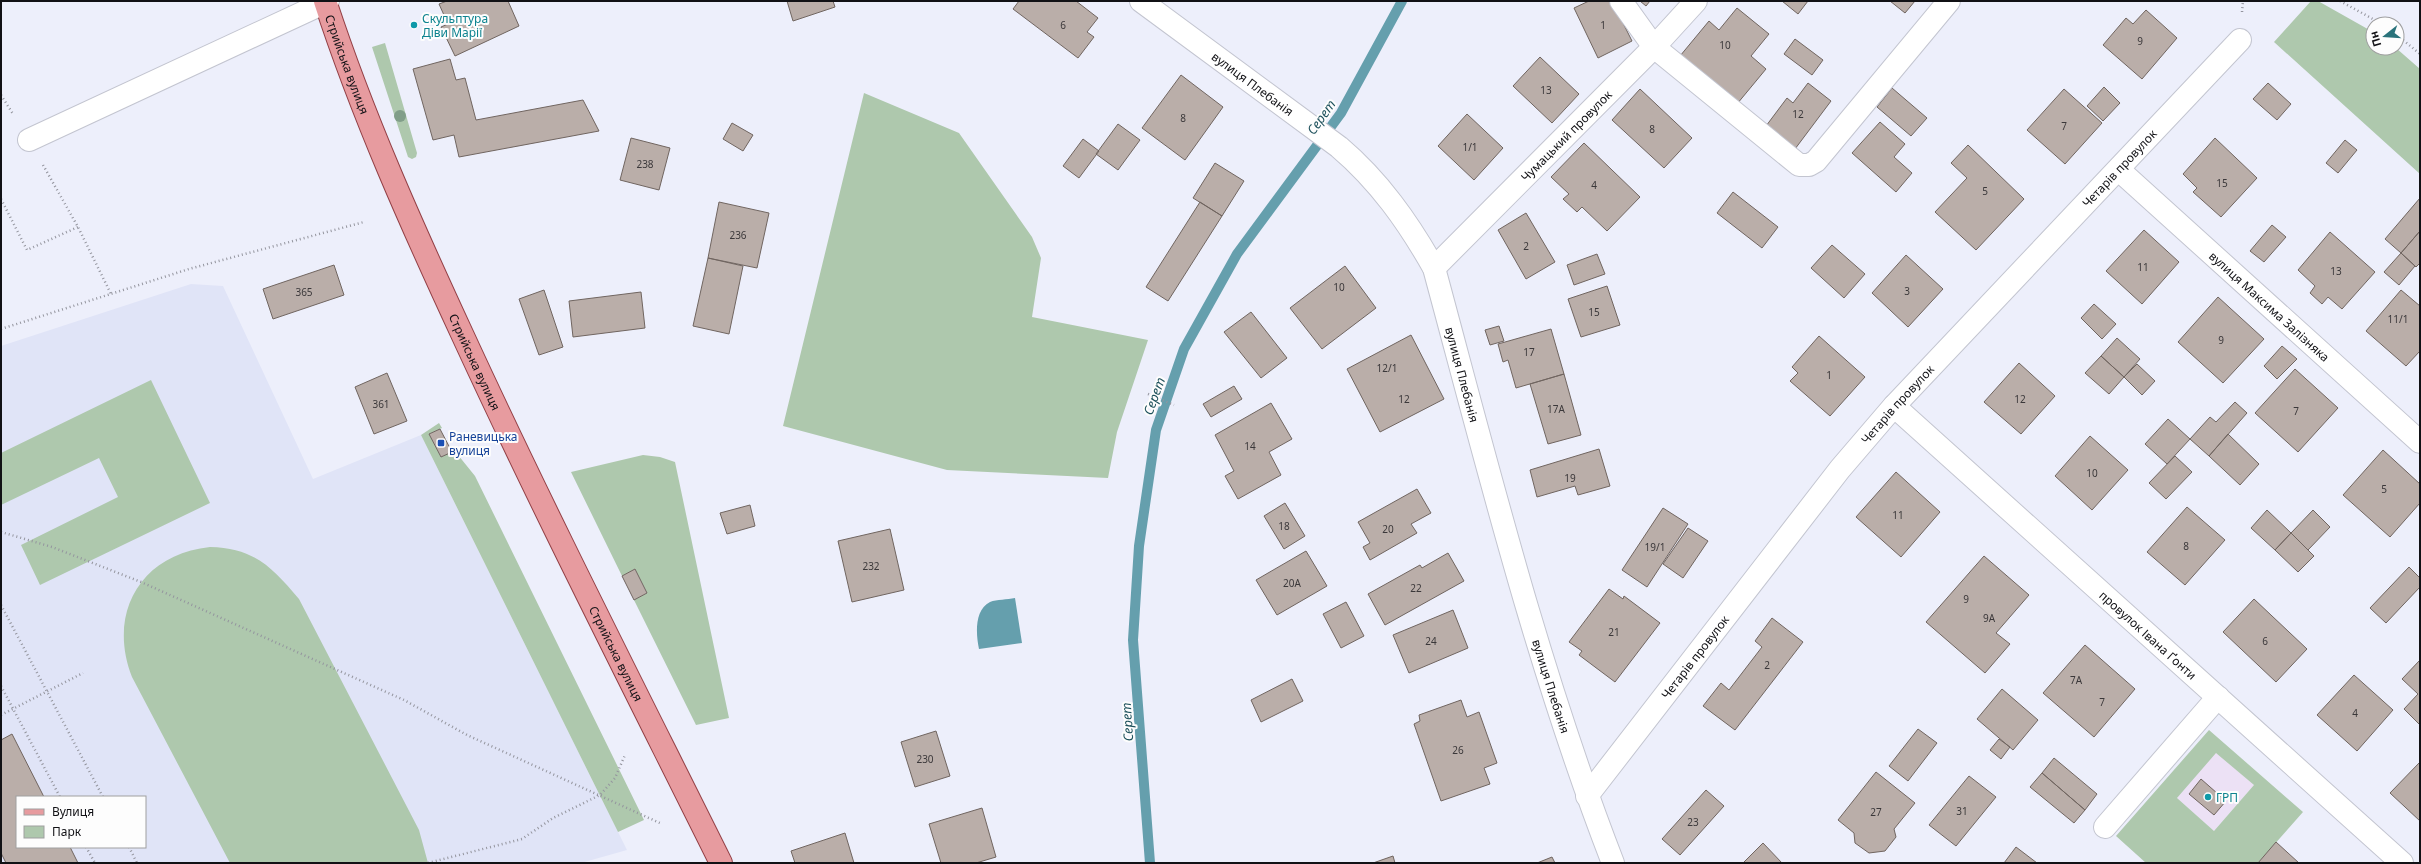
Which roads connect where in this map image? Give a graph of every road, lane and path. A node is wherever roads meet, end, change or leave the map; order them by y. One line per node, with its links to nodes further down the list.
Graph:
1 (324, 1): 13 (street); 45 (main road, Стрийська вулиця)
2 (1141, 1): 18 (street, вулиця Плебанія)
3 (1622, 1): 10 (street)
4 (1696, 1): 10 (street, Чумацький провулок)
5 (1949, 1): 10 (street)
6 (2340, 1): 7 (path)
7 (2367, 16)
8 (2240, 40): 14 (street, Четарів провулок)
9 (2405, 42): 11 (path)
10 (1654, 48): 18 (street, Чумацький провулок)
11 (2420, 54)
12 (1, 95): 13 (path)
13 (29, 140): 17 (path)
14 (2119, 170): 23 (street, Четарів провулок); 24 (street, вулиця Максима Залізняка)
15 (1, 199): 17 (path)
16 (364, 222): 19 (path)
17 (78, 227): 19 (path)
18 (1434, 268): 37 (street, вулиця Плебанія)
19 (111, 294): 20 (path)
20 (1, 329)
21 (1148, 394): 22 (path)
22 (1174, 405)
23 (1894, 406): 30 (street, провулок Івана Ґонти); 37 (street, Четарів провулок)
24 (2420, 442)
25 (1, 532): 36 (path)
26 (1, 605): 29 (path)
27 (83, 673): 29 (path)
28 (1, 686): 31 (path)
29 (47, 691): 31 (path); 35 (path)
30 (2218, 697): 39 (street); 47 (street, провулок Івана Ґонти)
31 (13, 709): 32 (path); 34 (path)
32 (1, 715)
33 (625, 755): 36 (path)
34 (59, 796)
35 (102, 796)
36 (600, 796): 38 (path); 44 (path)
37 (1587, 796): 46 (street, вулиця Плебанія)
38 (662, 824)
39 (2105, 827)
40 (87, 848): 42 (path)
41 (130, 848): 43 (path)
42 (95, 863)
43 (137, 863)
44 (428, 863)
45 (721, 863)
46 (1612, 863)
47 (2402, 863)

